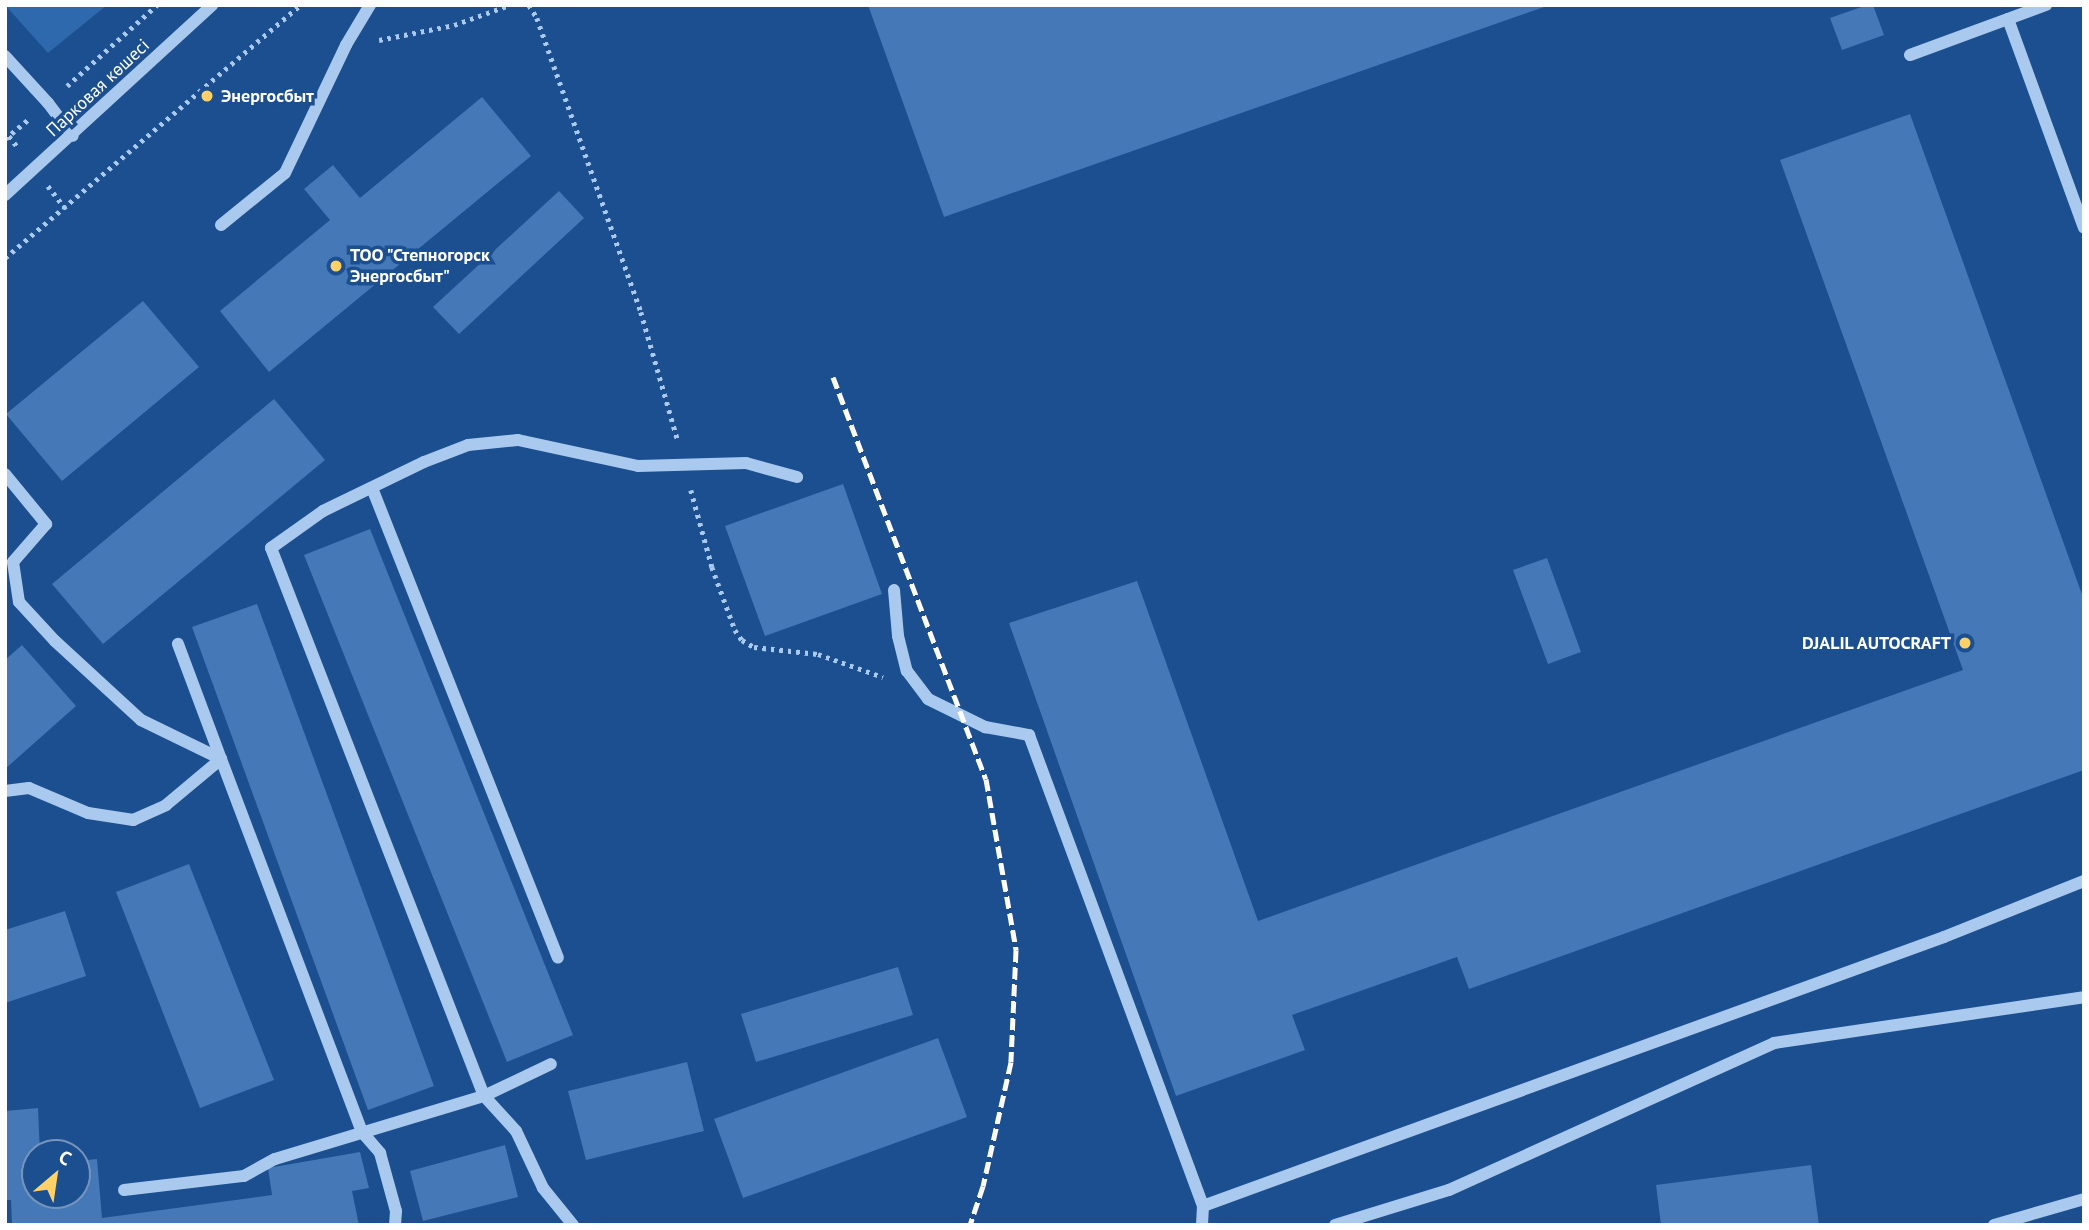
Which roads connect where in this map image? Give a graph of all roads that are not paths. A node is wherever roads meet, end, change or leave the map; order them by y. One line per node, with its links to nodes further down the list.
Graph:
1 (212, 5): 7 (street, Парковая көшесі)
2 (370, 5): 9 (street)
3 (2046, 5): 4 (street)
4 (2008, 19): 5 (street); 10 (street)
5 (1910, 55)
6 (5, 56): 7 (street)
7 (72, 136): 8 (street, Парковая көшесі)
8 (5, 195)
9 (221, 225)
10 (2084, 228)
11 (5, 474): 16 (street)
12 (797, 477): 13 (street)
13 (372, 488): 19 (street); 22 (street)
14 (894, 590): 26 (street)
15 (178, 644): 16 (street)
16 (221, 759): 17 (street); 23 (street)
17 (5, 791)
18 (2084, 881): 26 (street)
19 (558, 958)
20 (2084, 997): 30 (street)
21 (551, 1064): 22 (street)
22 (484, 1096): 23 (street); 28 (street)
23 (362, 1132): 24 (street); 27 (street)
24 (124, 1190)
25 (2084, 1199): 31 (street)
26 (1203, 1206): 29 (street)
27 (395, 1225)
28 (573, 1225)
29 (1202, 1225)
30 (1335, 1225)
31 (1994, 1225)

